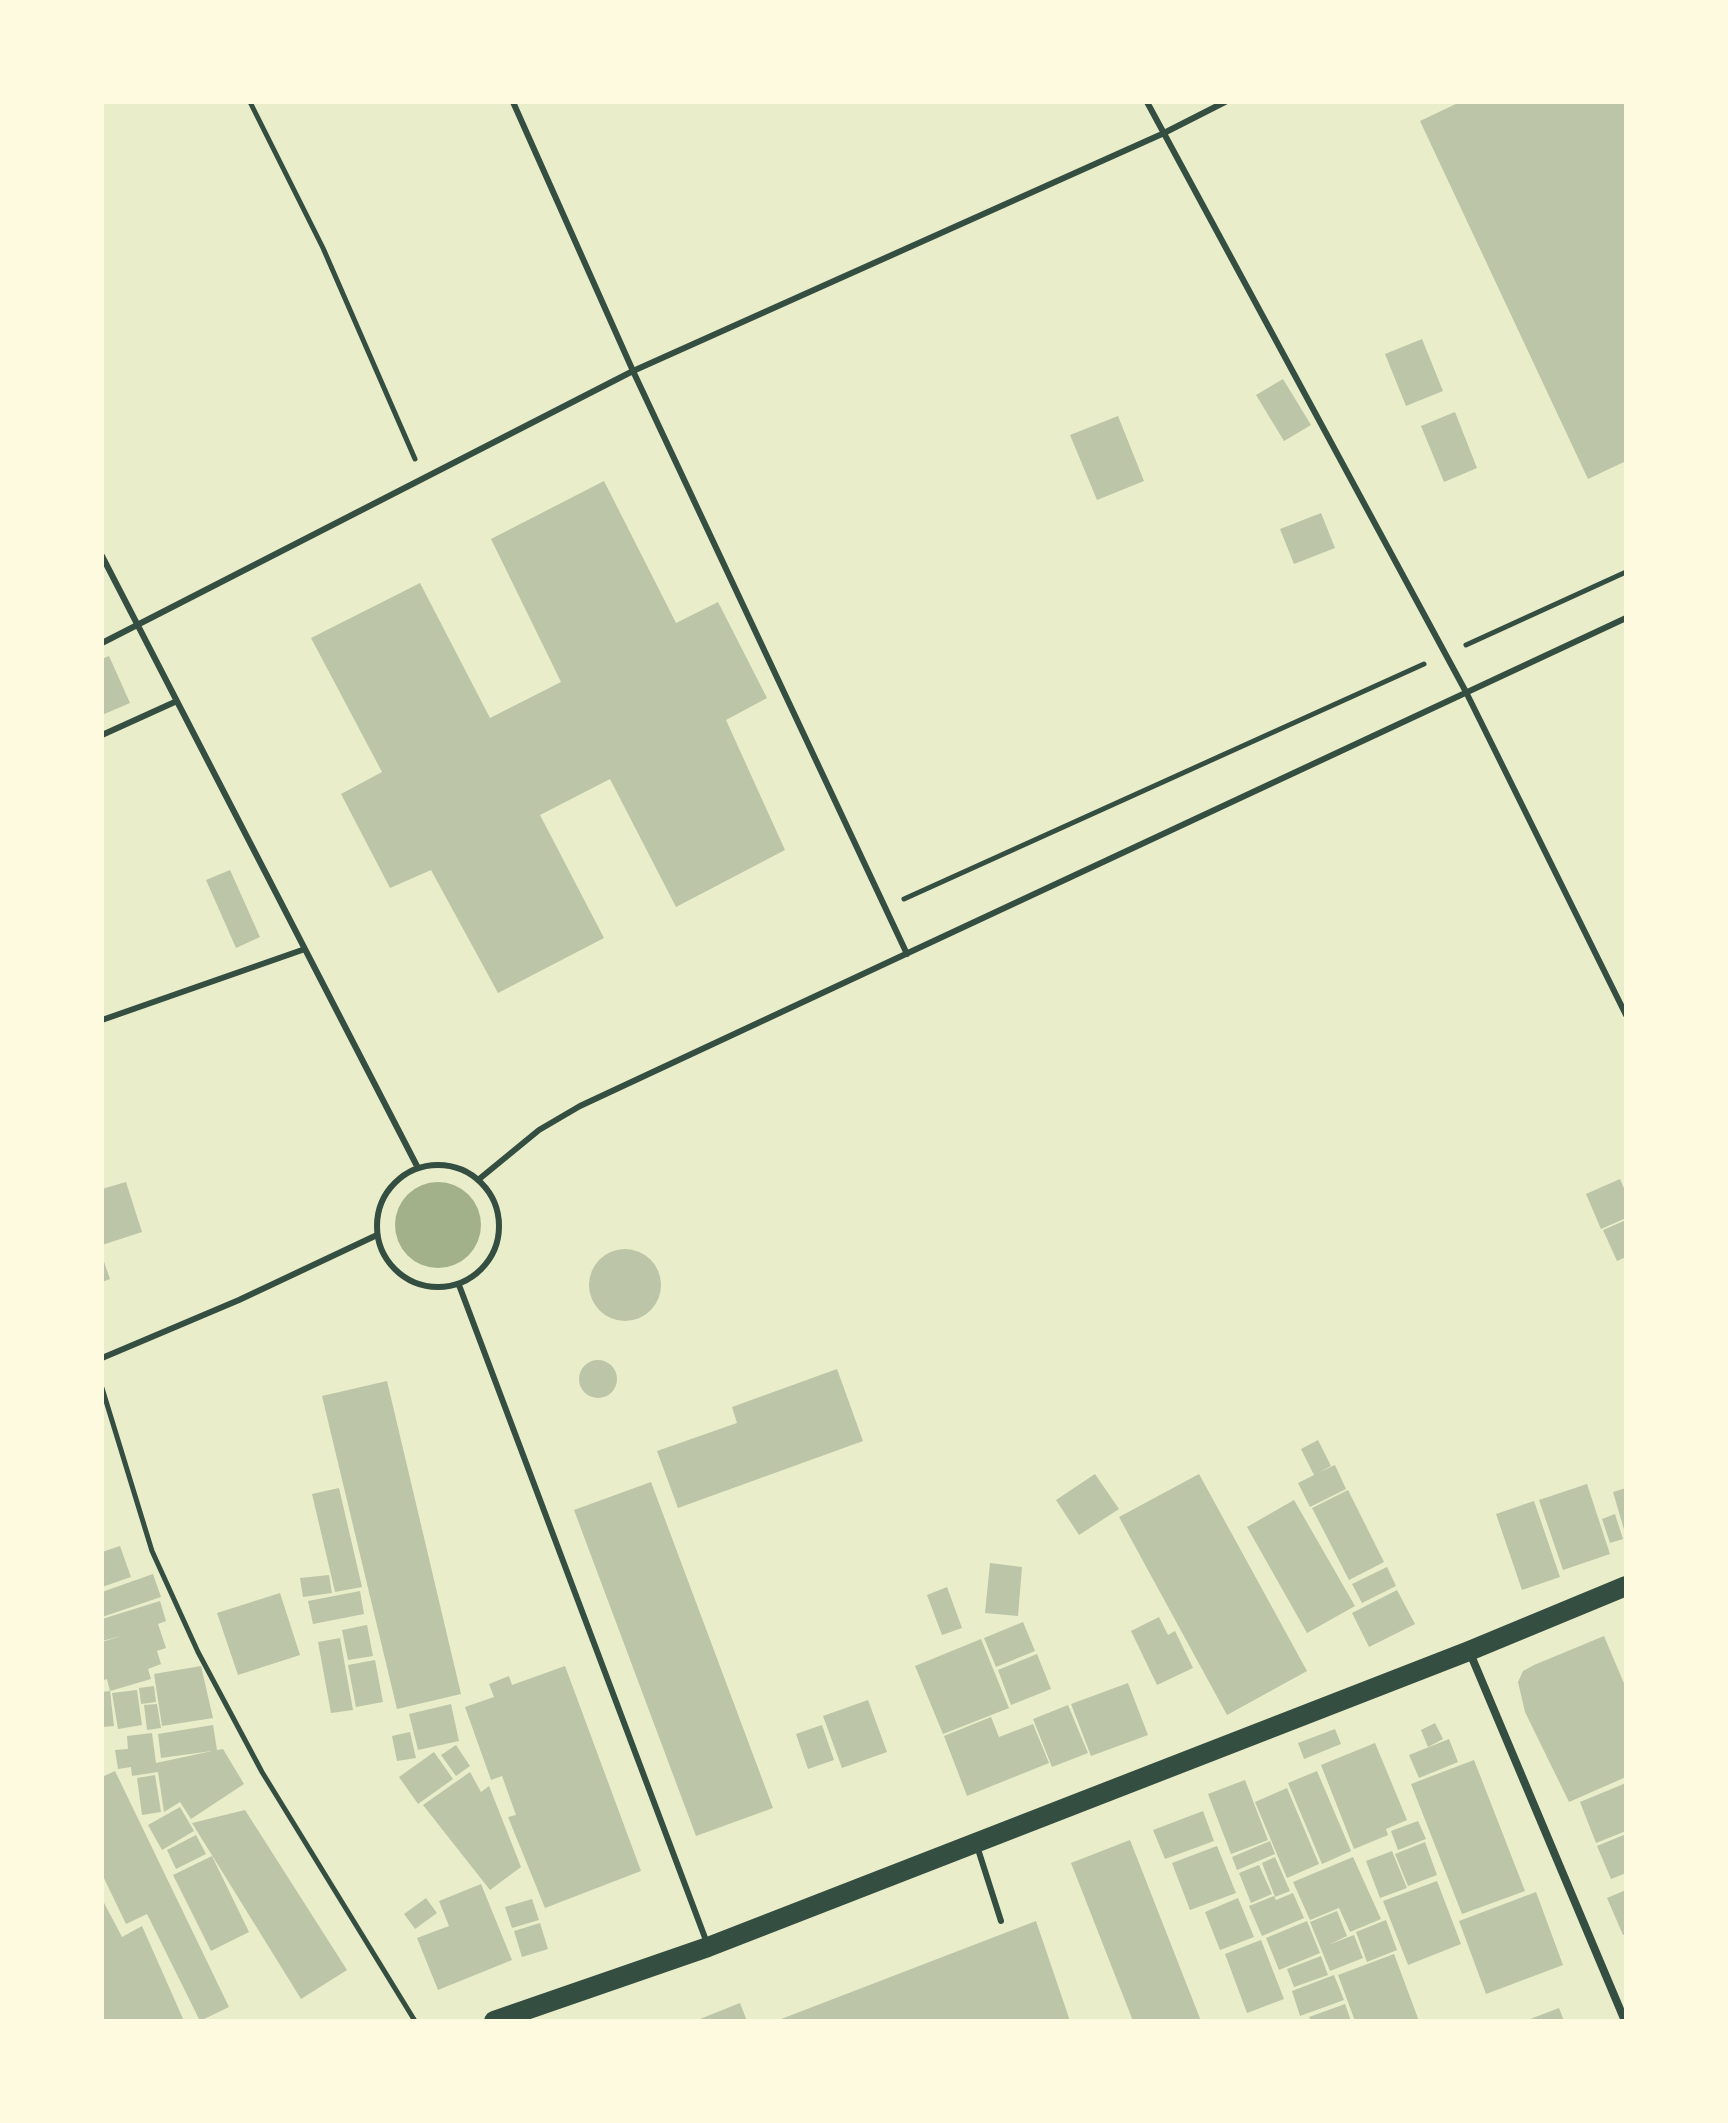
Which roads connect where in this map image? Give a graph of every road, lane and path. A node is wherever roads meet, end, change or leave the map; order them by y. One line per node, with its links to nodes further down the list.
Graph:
1 (250, 102): 7 (path)
2 (513, 102): 6 (lane)
3 (1147, 102): 5 (lane)
4 (1225, 102): 5 (lane)
5 (1162, 134): 6 (lane); 13 (lane)
6 (633, 371): 7 (lane); 17 (lane)
7 (424, 478): 11 (lane)
8 (102, 556): 11 (lane)
9 (1626, 572): 13 (path)
10 (1626, 618): 14 (lane)
11 (138, 626): 12 (lane); 15 (lane)
12 (102, 643)
13 (1444, 654): 14 (lane); 17 (path)
14 (1466, 692): 19 (lane); 20 (lane)
15 (177, 701): 16 (lane); 18 (lane)
16 (102, 735)
17 (885, 907): 19 (lane)
18 (305, 949): 21 (lane); 22 (lane)
19 (907, 954): 23 (lane)
20 (1626, 1015)
21 (102, 1020)
22 (418, 1168): 23 (lane); 24 (lane)
23 (478, 1180): 25 (lane)
24 (377, 1235): 25 (lane); 26 (lane)
25 (459, 1285): 32 (lane)
26 (102, 1358)
27 (102, 1388): 33 (path)
28 (1626, 1586): 29 (main road)
29 (1469, 1651): 30 (main road); 35 (street)
30 (976, 1843): 31 (lane); 32 (main road)
31 (1001, 1921)
32 (708, 1947): 34 (main road)
33 (415, 2021)
34 (494, 2021)
35 (1625, 2021)

